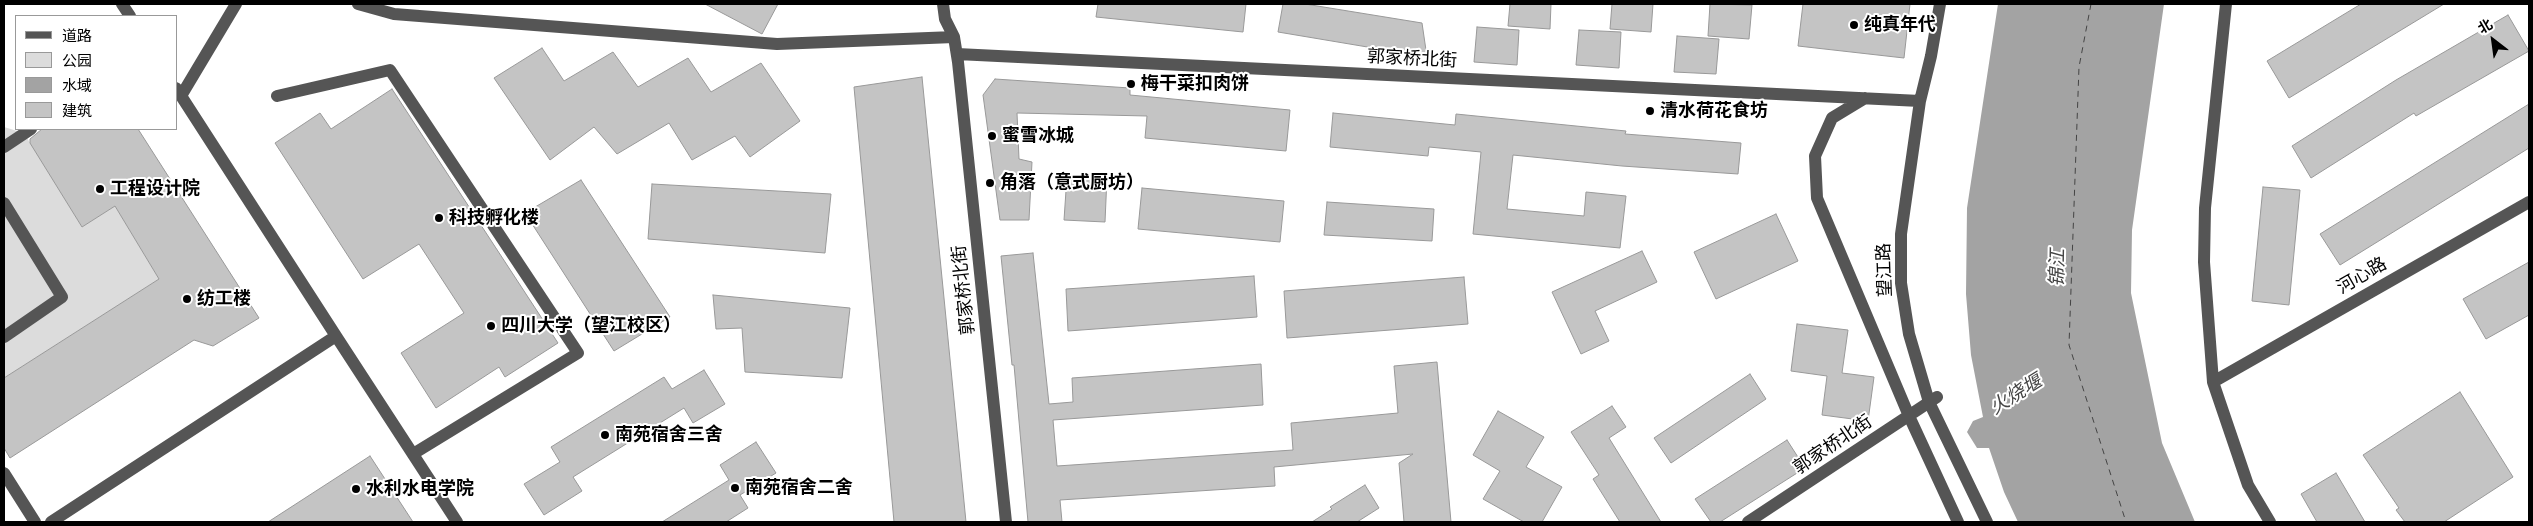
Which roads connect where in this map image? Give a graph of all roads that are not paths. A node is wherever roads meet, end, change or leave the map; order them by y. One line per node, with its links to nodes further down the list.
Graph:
1 (122, 4): 7 (street)
2 (236, 4): 10 (street)
3 (358, 4): 8 (street)
4 (942, 4): 8 (street, 郭家桥北街)
5 (1940, 4): 13 (street, 望江路)
6 (2226, 4): 20 (street)
7 (129, 15)
8 (954, 37): 9 (street, 郭家桥北街)
9 (957, 54): 12 (street, 郭家桥北街); 28 (street, 郭家桥北街)
10 (179, 92): 18 (street)
11 (277, 96): 23 (street)
12 (1865, 98): 13 (street, 郭家桥北街); 22 (street, 望江路)
13 (1920, 101): 21 (street, 望江路)
14 (30, 130): 15 (street)
15 (4, 147)
16 (2529, 202): 20 (street, 河心路)
17 (4, 203): 19 (street)
18 (336, 336): 23 (street); 26 (street)
19 (4, 337)
20 (2213, 382): 32 (street)
21 (1933, 400): 22 (street, 郭家桥北街); 31 (street, 望江路)
22 (1909, 416): 29 (street, 郭家桥北街); 30 (street, 望江路)
23 (413, 454): 27 (street)
24 (4, 473): 25 (street)
25 (36, 522)
26 (51, 522)
27 (457, 522)
28 (1006, 522)
29 (1748, 522)
30 (1958, 522)
31 (1987, 522)
32 (2270, 522)

